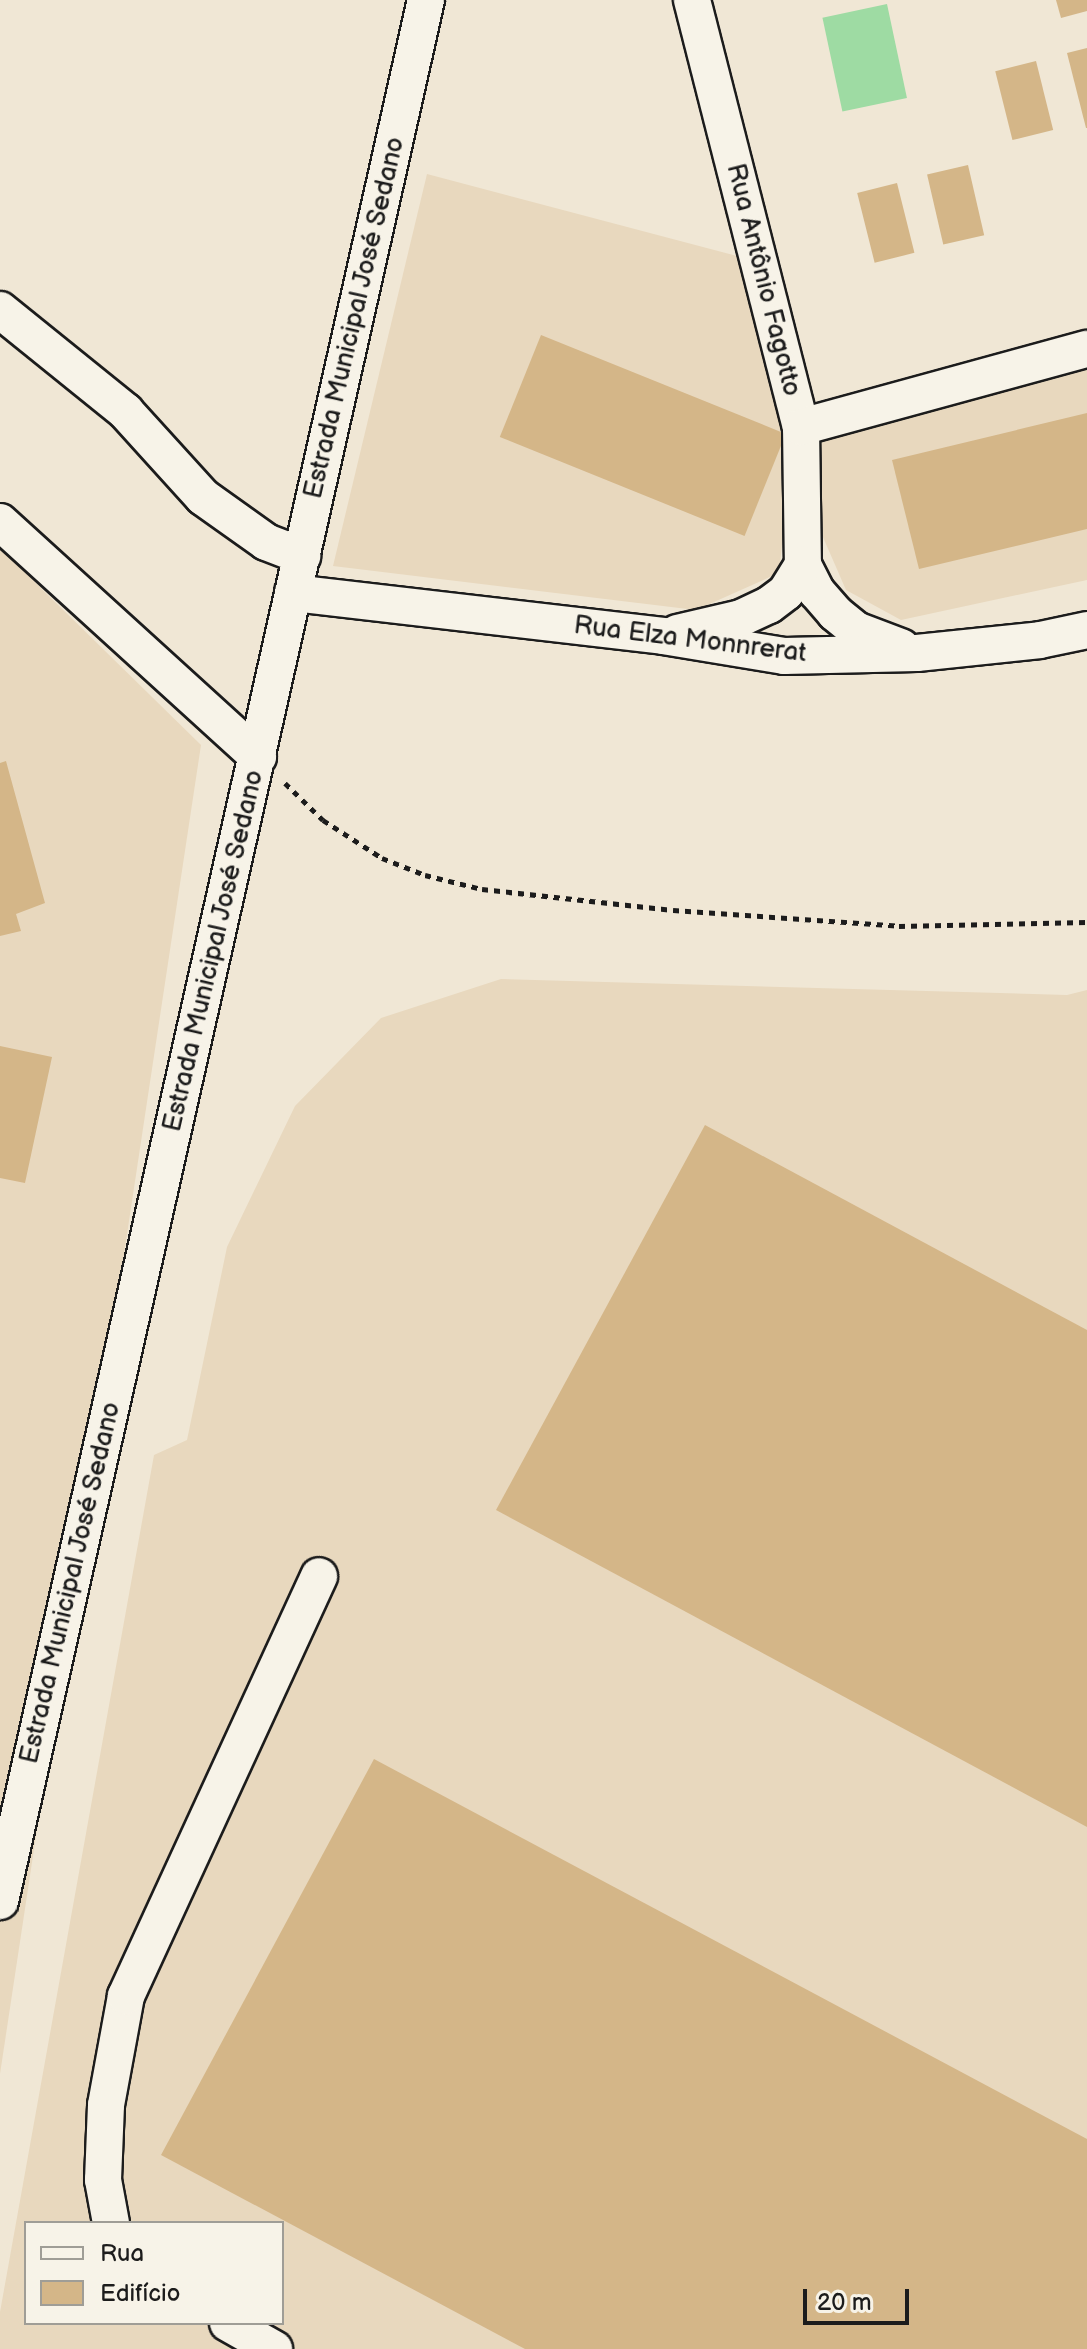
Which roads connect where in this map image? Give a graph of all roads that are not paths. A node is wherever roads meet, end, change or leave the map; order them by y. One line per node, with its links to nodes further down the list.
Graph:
1 (426, 0): 7 (street, Estrada Municipal José Sedano)
2 (692, 0): 5 (street, Rua Antônio Fagotto)
3 (0, 310): 7 (street)
4 (1087, 349): 5 (street)
5 (801, 427): 8 (street, Rua Antônio Fagotto)
6 (0, 522): 13 (street)
7 (302, 556): 9 (street, Estrada Municipal José Sedano)
8 (803, 565): 11 (street); 12 (street)
9 (293, 593): 11 (street, Rua Elza Monnrerat); 13 (street, Estrada Municipal José Sedano)
10 (1087, 630): 12 (street, Rua Elza Monnrerat)
11 (663, 636): 12 (street, Rua Elza Monnrerat)
12 (917, 653)
13 (258, 757): 15 (street, Estrada Municipal José Sedano)
14 (319, 1576): 16 (street)
15 (0, 1901)
16 (111, 2221)
17 (232, 2325): 18 (street)
18 (274, 2349)

